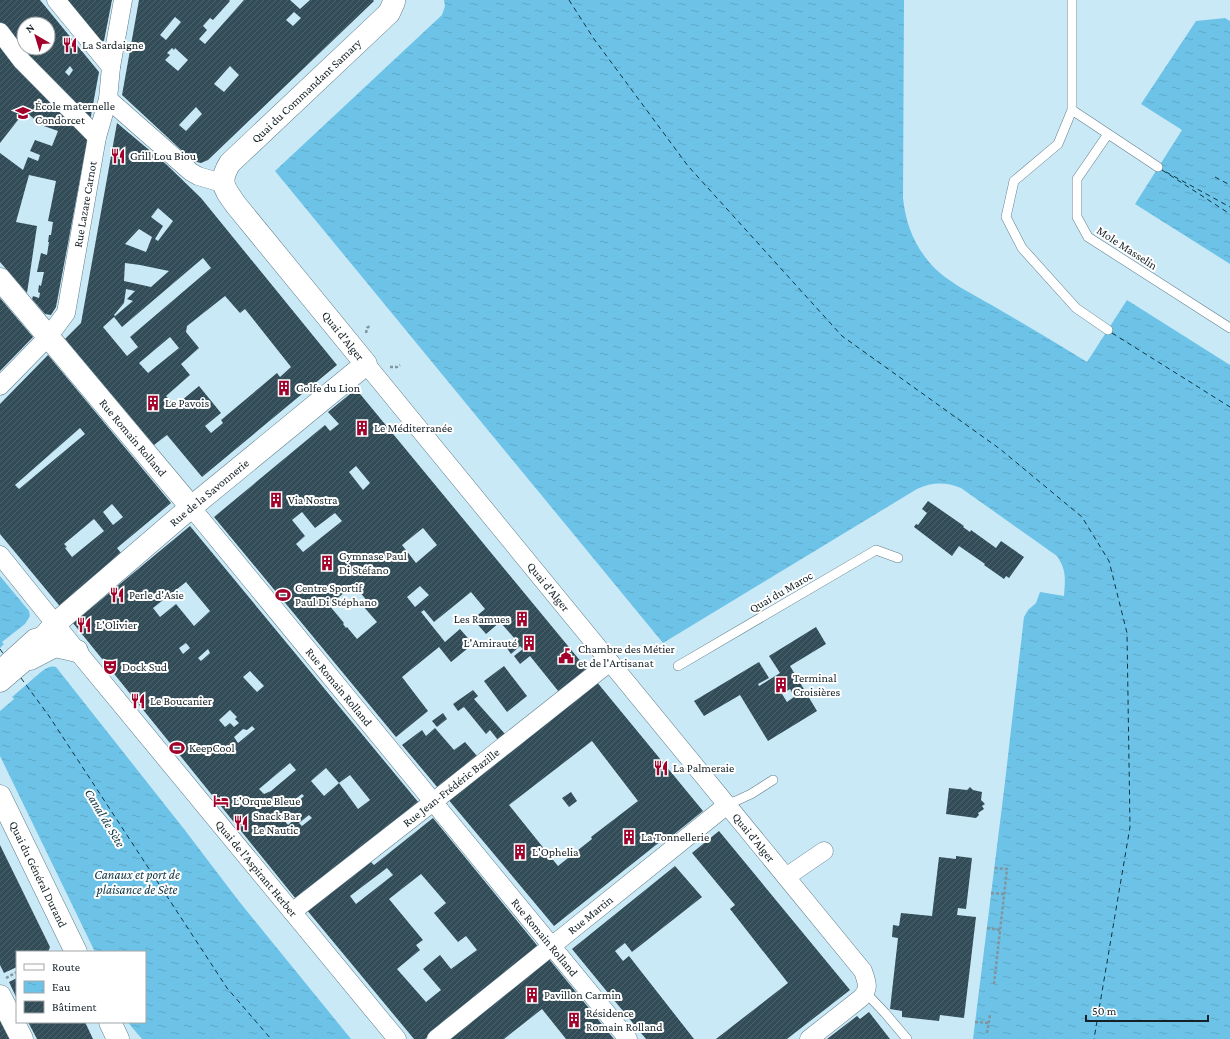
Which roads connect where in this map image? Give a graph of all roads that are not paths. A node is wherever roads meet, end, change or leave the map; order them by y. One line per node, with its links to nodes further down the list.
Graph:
1 (56, 0): 6 (street)
2 (123, 0): 6 (street, Rue Lazare Carnot)
3 (394, 0): 12 (main road, Quai du Commandant Samary)
4 (1072, 0): 8 (lane)
5 (0, 32): 10 (street)
6 (111, 67): 7 (street, Rue Lazare Carnot)
7 (108, 99): 10 (street, Rue Lazare Carnot); 12 (street)
8 (1072, 110): 9 (lane); 15 (lane)
9 (1108, 134): 11 (lane); 14 (lane, Mole Masselin)
10 (97, 137): 16 (street, Rue Lazare Carnot)
11 (1158, 168)
12 (222, 183): 17 (main road, Quai d'Alger)
13 (0, 280): 16 (main road, Rue Romain Rolland)
14 (1230, 328)
15 (1108, 330)
16 (48, 337): 18 (street, Rue Lazare Carnot); 19 (main road, Rue Romain Rolland)
17 (366, 364): 19 (main road, Rue de la Savonnerie); 25 (street, Quai d'Alger)
18 (0, 386)
19 (191, 508): 22 (main road, Rue de la Savonnerie); 31 (street, Rue Romain Rolland)
20 (0, 555): 22 (street, Quai de l'Aspirant Herber)
21 (898, 558): 27 (lane, Quai du Maroc)
22 (53, 627): 23 (street, Quai de l'Aspirant Herber); 24 (main road, Rue de la Savonnerie)
23 (77, 651): 24 (main road); 35 (street, Quai de l'Aspirant Herber)
24 (17, 658): 26 (lane); 28 (main road)
25 (610, 662): 31 (street, Rue Jean-Frédéric Bazille); 32 (street, Quai d'Alger)
26 (0, 663)
27 (678, 666)
28 (0, 681)
29 (773, 780): 32 (lane)
30 (0, 796): 37 (main road, Quai du Général Durand)
31 (434, 802): 35 (street, Rue Jean-Frédéric Bazille); 36 (street, Rue Romain Rolland)
32 (727, 805): 34 (street, Quai d'Alger); 36 (street, Rue Martin)
33 (824, 851): 34 (street)
34 (786, 877): 38 (street, Quai d'Alger)
35 (292, 912): 43 (street, Quai de l'Aspirant Herber)
36 (552, 946): 44 (street, Rue Martin); 45 (street, Rue Romain Rolland)
37 (76, 951)
38 (866, 993): 46 (street); 47 (lane)
39 (0, 996): 41 (main road)
40 (110, 1023): 42 (main road)
41 (22, 1039)
42 (118, 1039)
43 (397, 1039)
44 (436, 1039)
45 (628, 1039)
46 (809, 1039)
47 (907, 1039)

